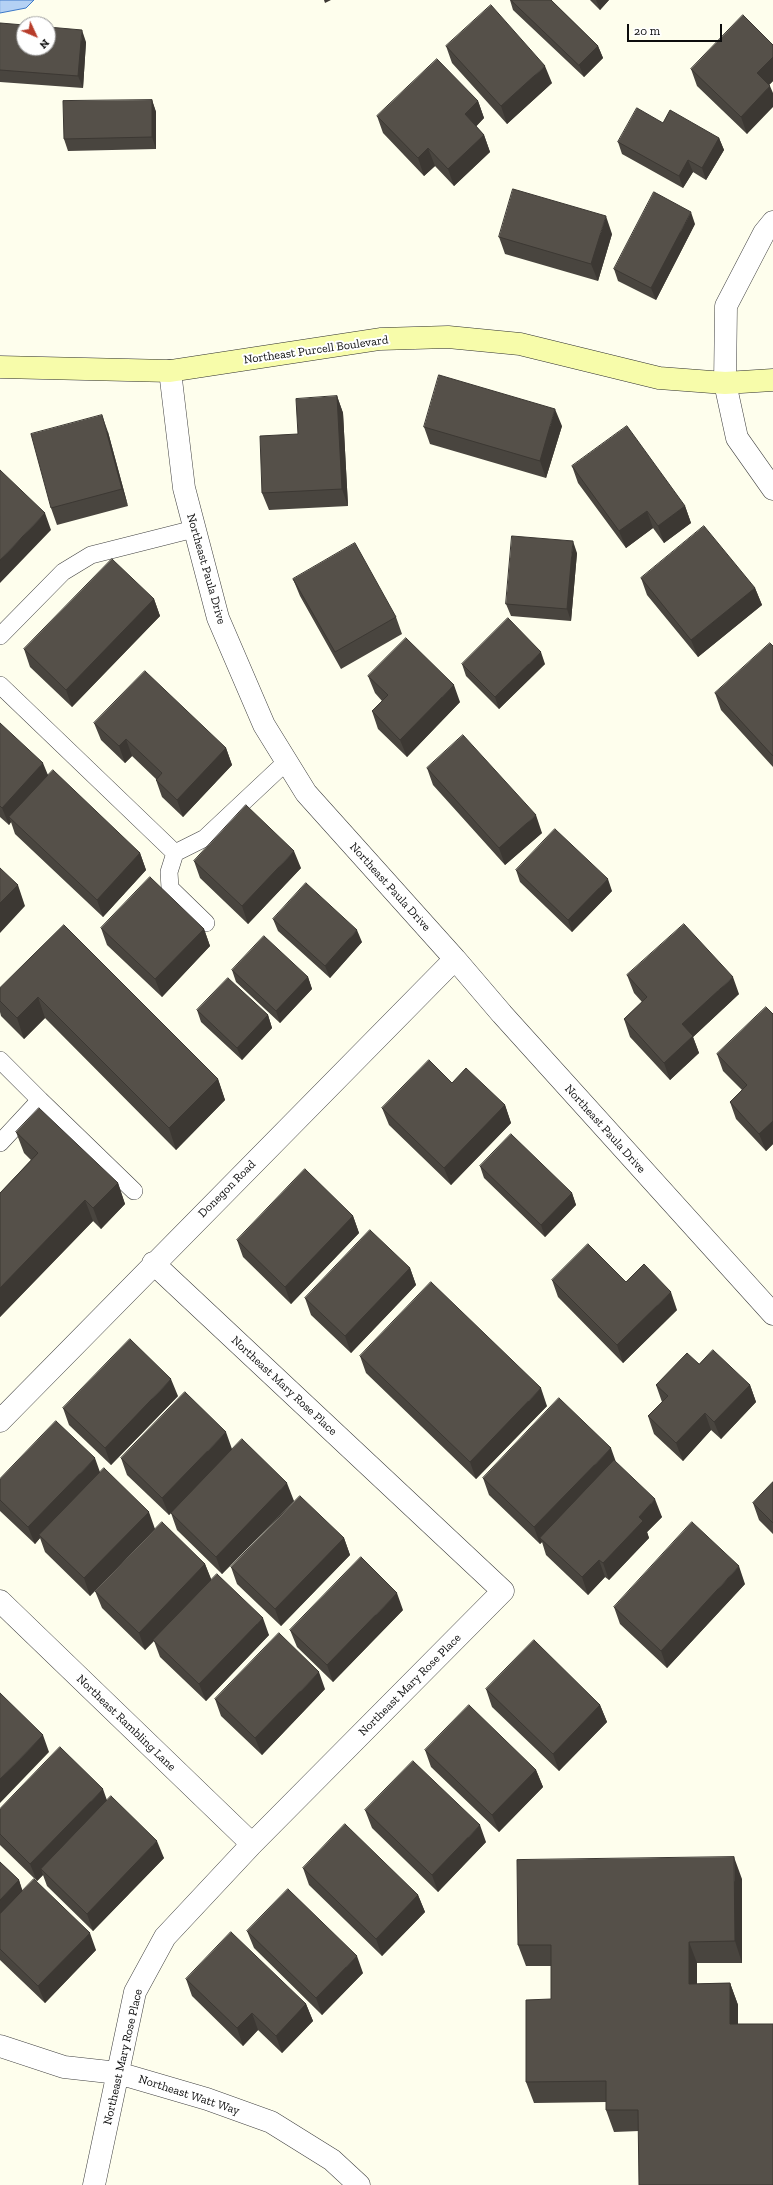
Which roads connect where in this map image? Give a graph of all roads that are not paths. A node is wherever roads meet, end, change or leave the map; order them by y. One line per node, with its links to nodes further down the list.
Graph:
1 (773, 222): 5 (street)
2 (0, 367): 3 (street, Northeast Purcell Boulevard)
3 (170, 371): 5 (street, Northeast Purcell Boulevard); 7 (street, Northeast Paula Drive)
4 (773, 380): 5 (street, Northeast Purcell Boulevard)
5 (725, 383): 6 (street)
6 (773, 489)
7 (194, 528): 8 (lane); 10 (street, Northeast Paula Drive)
8 (0, 636)
9 (0, 685): 11 (lane)
10 (286, 762): 11 (lane); 13 (street, Northeast Paula Drive)
11 (175, 853): 12 (lane)
12 (206, 923)
13 (455, 959): 18 (street, Donegon Road); 19 (street, Northeast Paula Drive)
14 (0, 1060): 15 (lane)
15 (40, 1100): 16 (lane); 17 (lane)
16 (0, 1143)
17 (134, 1191)
18 (154, 1263): 20 (street, Donegon Road); 22 (street, Northeast Mary Rose Place)
19 (773, 1314)
20 (0, 1421)
21 (0, 1601): 22 (street, Northeast Rambling Lane)
22 (252, 1844): 24 (street, Northeast Mary Rose Place)
23 (0, 2046): 24 (street, Northeast Watt Way)
24 (118, 2073): 25 (street, Northeast Mary Rose Place); 26 (street, Northeast Watt Way)
25 (94, 2185)
26 (359, 2185)

